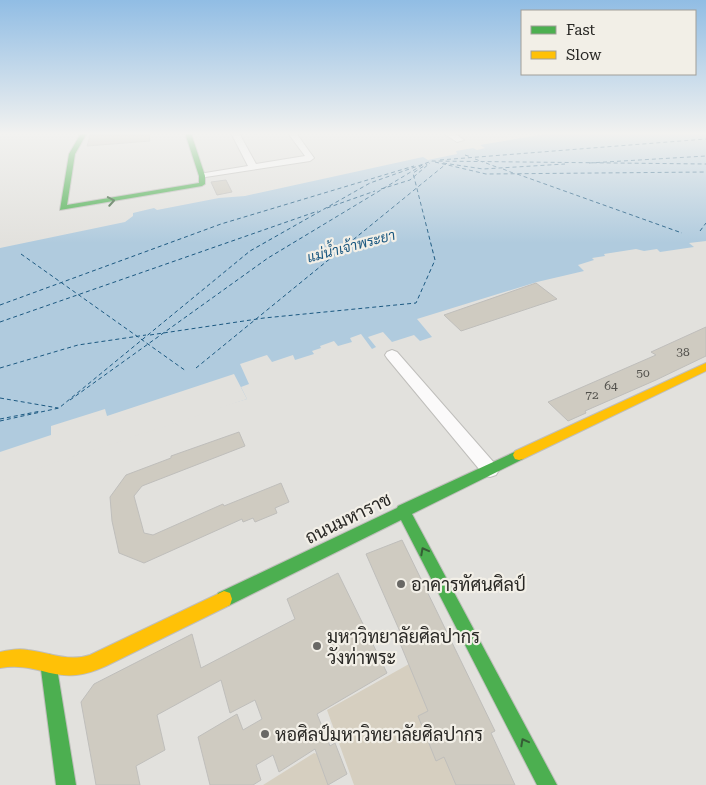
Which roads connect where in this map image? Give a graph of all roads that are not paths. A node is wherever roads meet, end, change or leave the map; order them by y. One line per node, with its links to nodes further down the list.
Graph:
1 (69, 170): 4 (street, one-way to 4)
2 (199, 170): 4 (street)
3 (246, 170): 4 (street)
4 (202, 180)
5 (392, 355): 7 (street)
6 (706, 367): 7 (street, ถนนมหาราช)
7 (490, 470): 8 (street, ถนนมหาราช)
8 (403, 510): 10 (street, ถนนมหาราช); 12 (street, one-way to 8)
9 (0, 660): 10 (street, ถนนมหาราช)
10 (48, 662): 11 (street)
11 (66, 785)
12 (547, 785)

